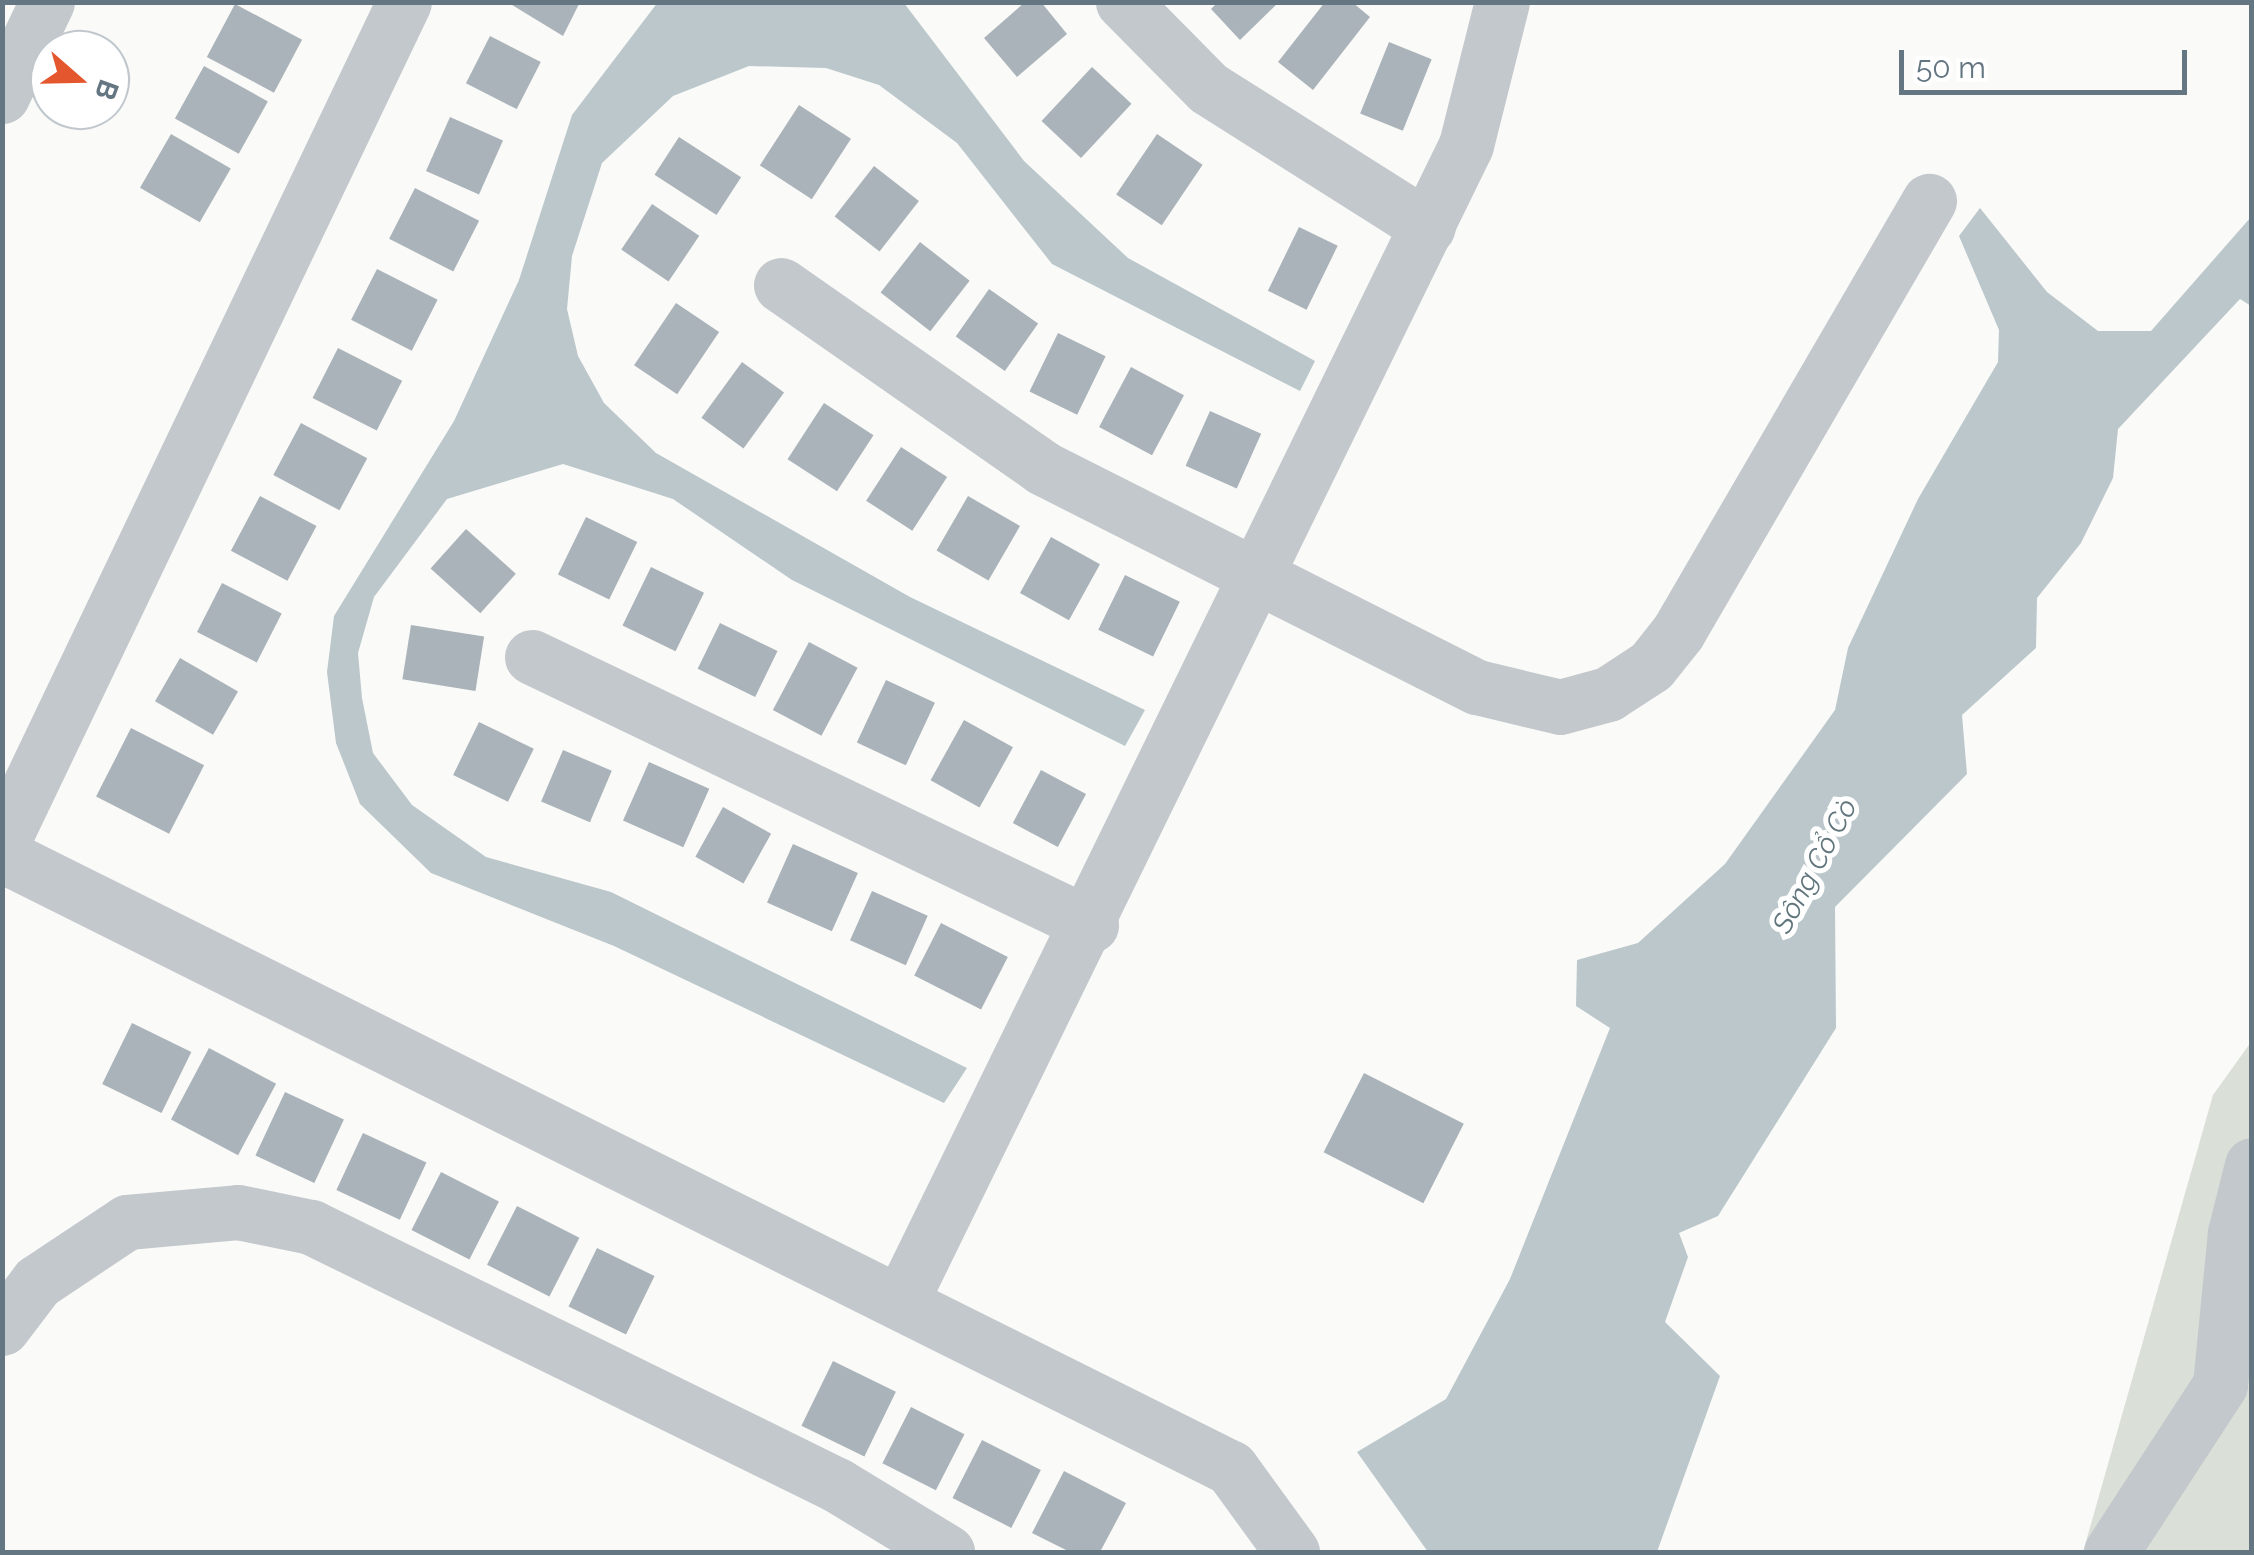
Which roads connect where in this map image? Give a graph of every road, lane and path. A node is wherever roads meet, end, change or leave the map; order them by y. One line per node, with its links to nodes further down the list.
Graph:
1 (48, 2): 5 (street)
2 (404, 2): 11 (street)
3 (1123, 2): 7 (street)
4 (1502, 2): 7 (street)
5 (2, 96)
6 (1929, 201): 9 (street)
7 (1428, 228): 9 (street)
8 (781, 285): 9 (street)
9 (1256, 579): 13 (street)
10 (532, 657): 13 (street)
11 (2, 843)
12 (2, 855): 15 (street)
13 (1090, 925): 15 (street)
14 (2252, 1166): 19 (street)
15 (902, 1299): 18 (street)
16 (2, 1328): 17 (street)
17 (948, 1552)
18 (1292, 1552)
19 (2111, 1552)

